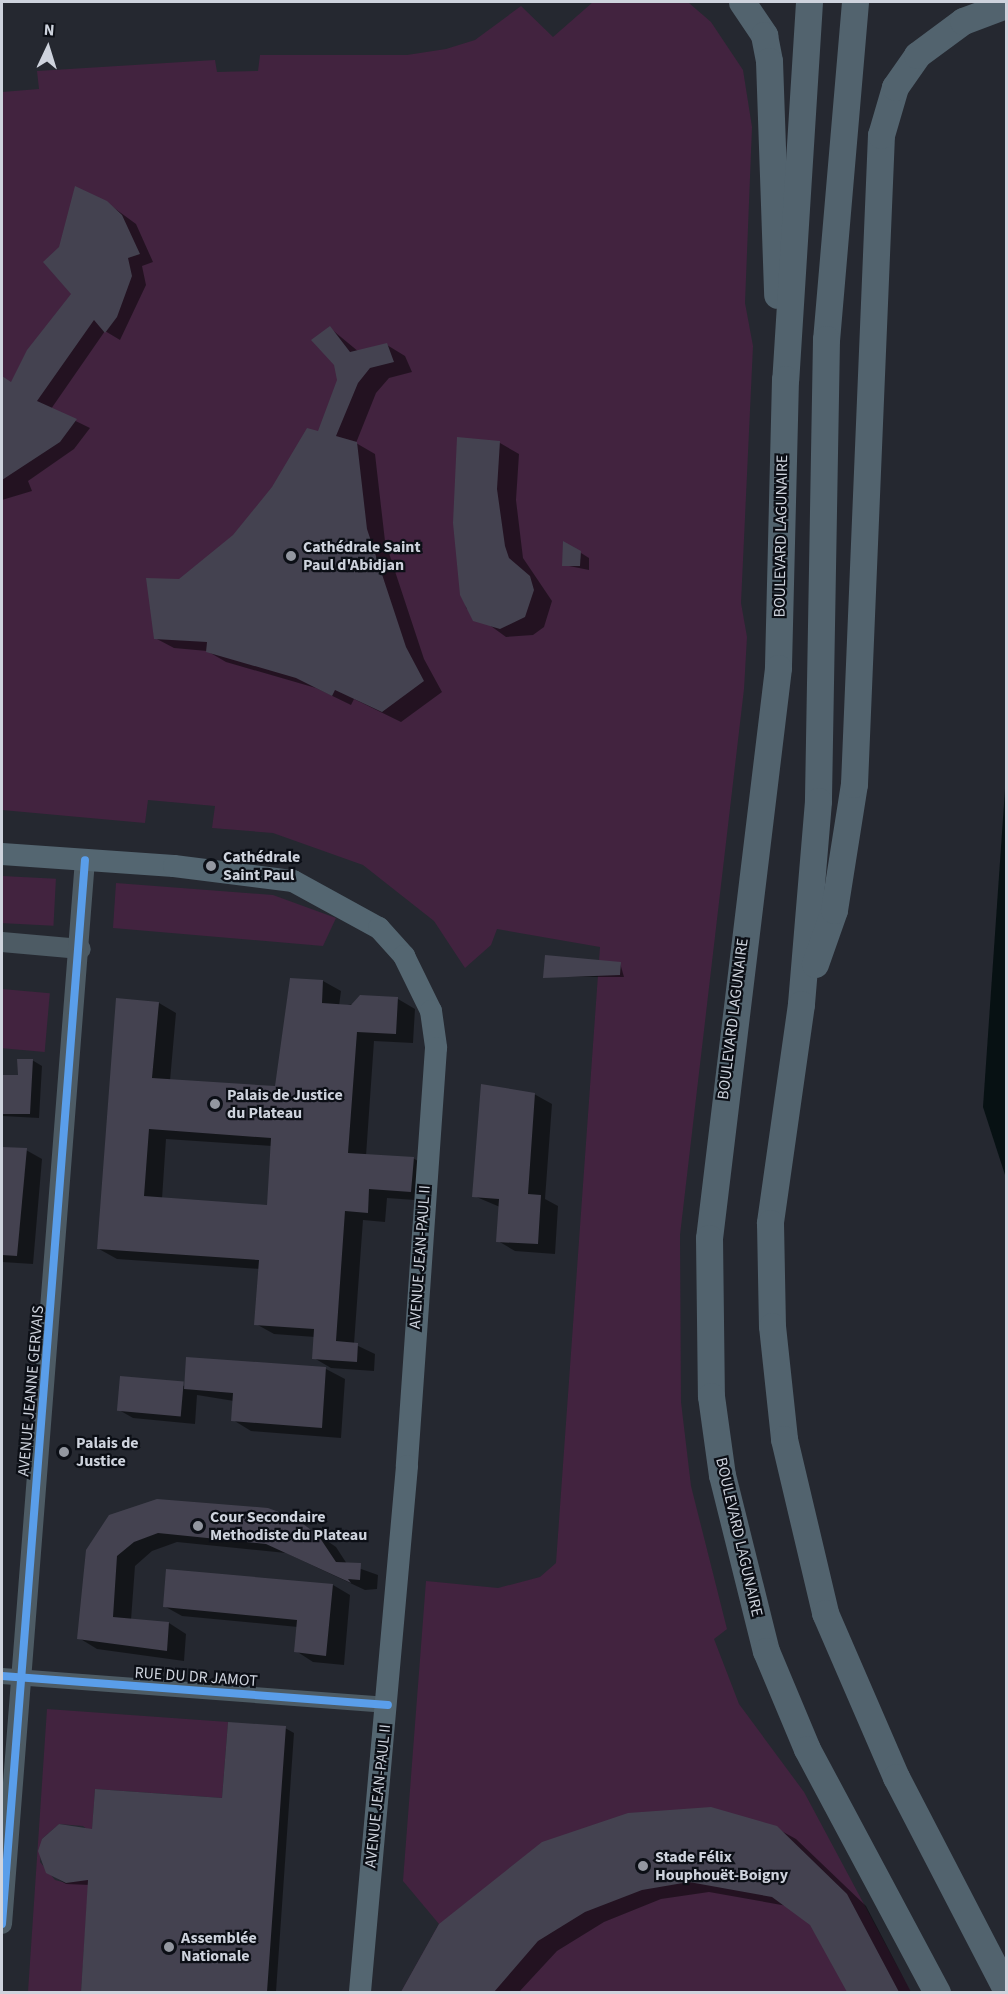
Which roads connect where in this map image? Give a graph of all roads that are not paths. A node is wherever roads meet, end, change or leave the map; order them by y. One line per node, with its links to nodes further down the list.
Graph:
1 (742, 2): 5 (highway)
2 (809, 2): 5 (highway, BOULEVARD LAGUNAIRE)
3 (855, 2): 10 (highway)
4 (1006, 5): 10 (highway)
5 (785, 379): 17 (highway, BOULEVARD LAGUNAIRE)
6 (2, 854): 7 (main road, AVENUE JEAN-PAUL II)
7 (85, 860): 9 (street, AVENUE JEANNE GERVAIS); 13 (main road, AVENUE JEAN-PAUL II)
8 (2, 942): 9 (street)
9 (81, 949): 12 (street, AVENUE JEANNE GERVAIS)
10 (801, 1004): 15 (highway)
11 (2, 1676): 12 (street, RUE DU DR JAMOT)
12 (23, 1677): 13 (street, RUE DU DR JAMOT); 14 (street, AVENUE JEANNE GERVAIS)
13 (388, 1704): 16 (main road, AVENUE JEAN-PAUL II)
14 (2, 1924)
15 (1006, 1989)
16 (360, 1992)
17 (937, 1992)

